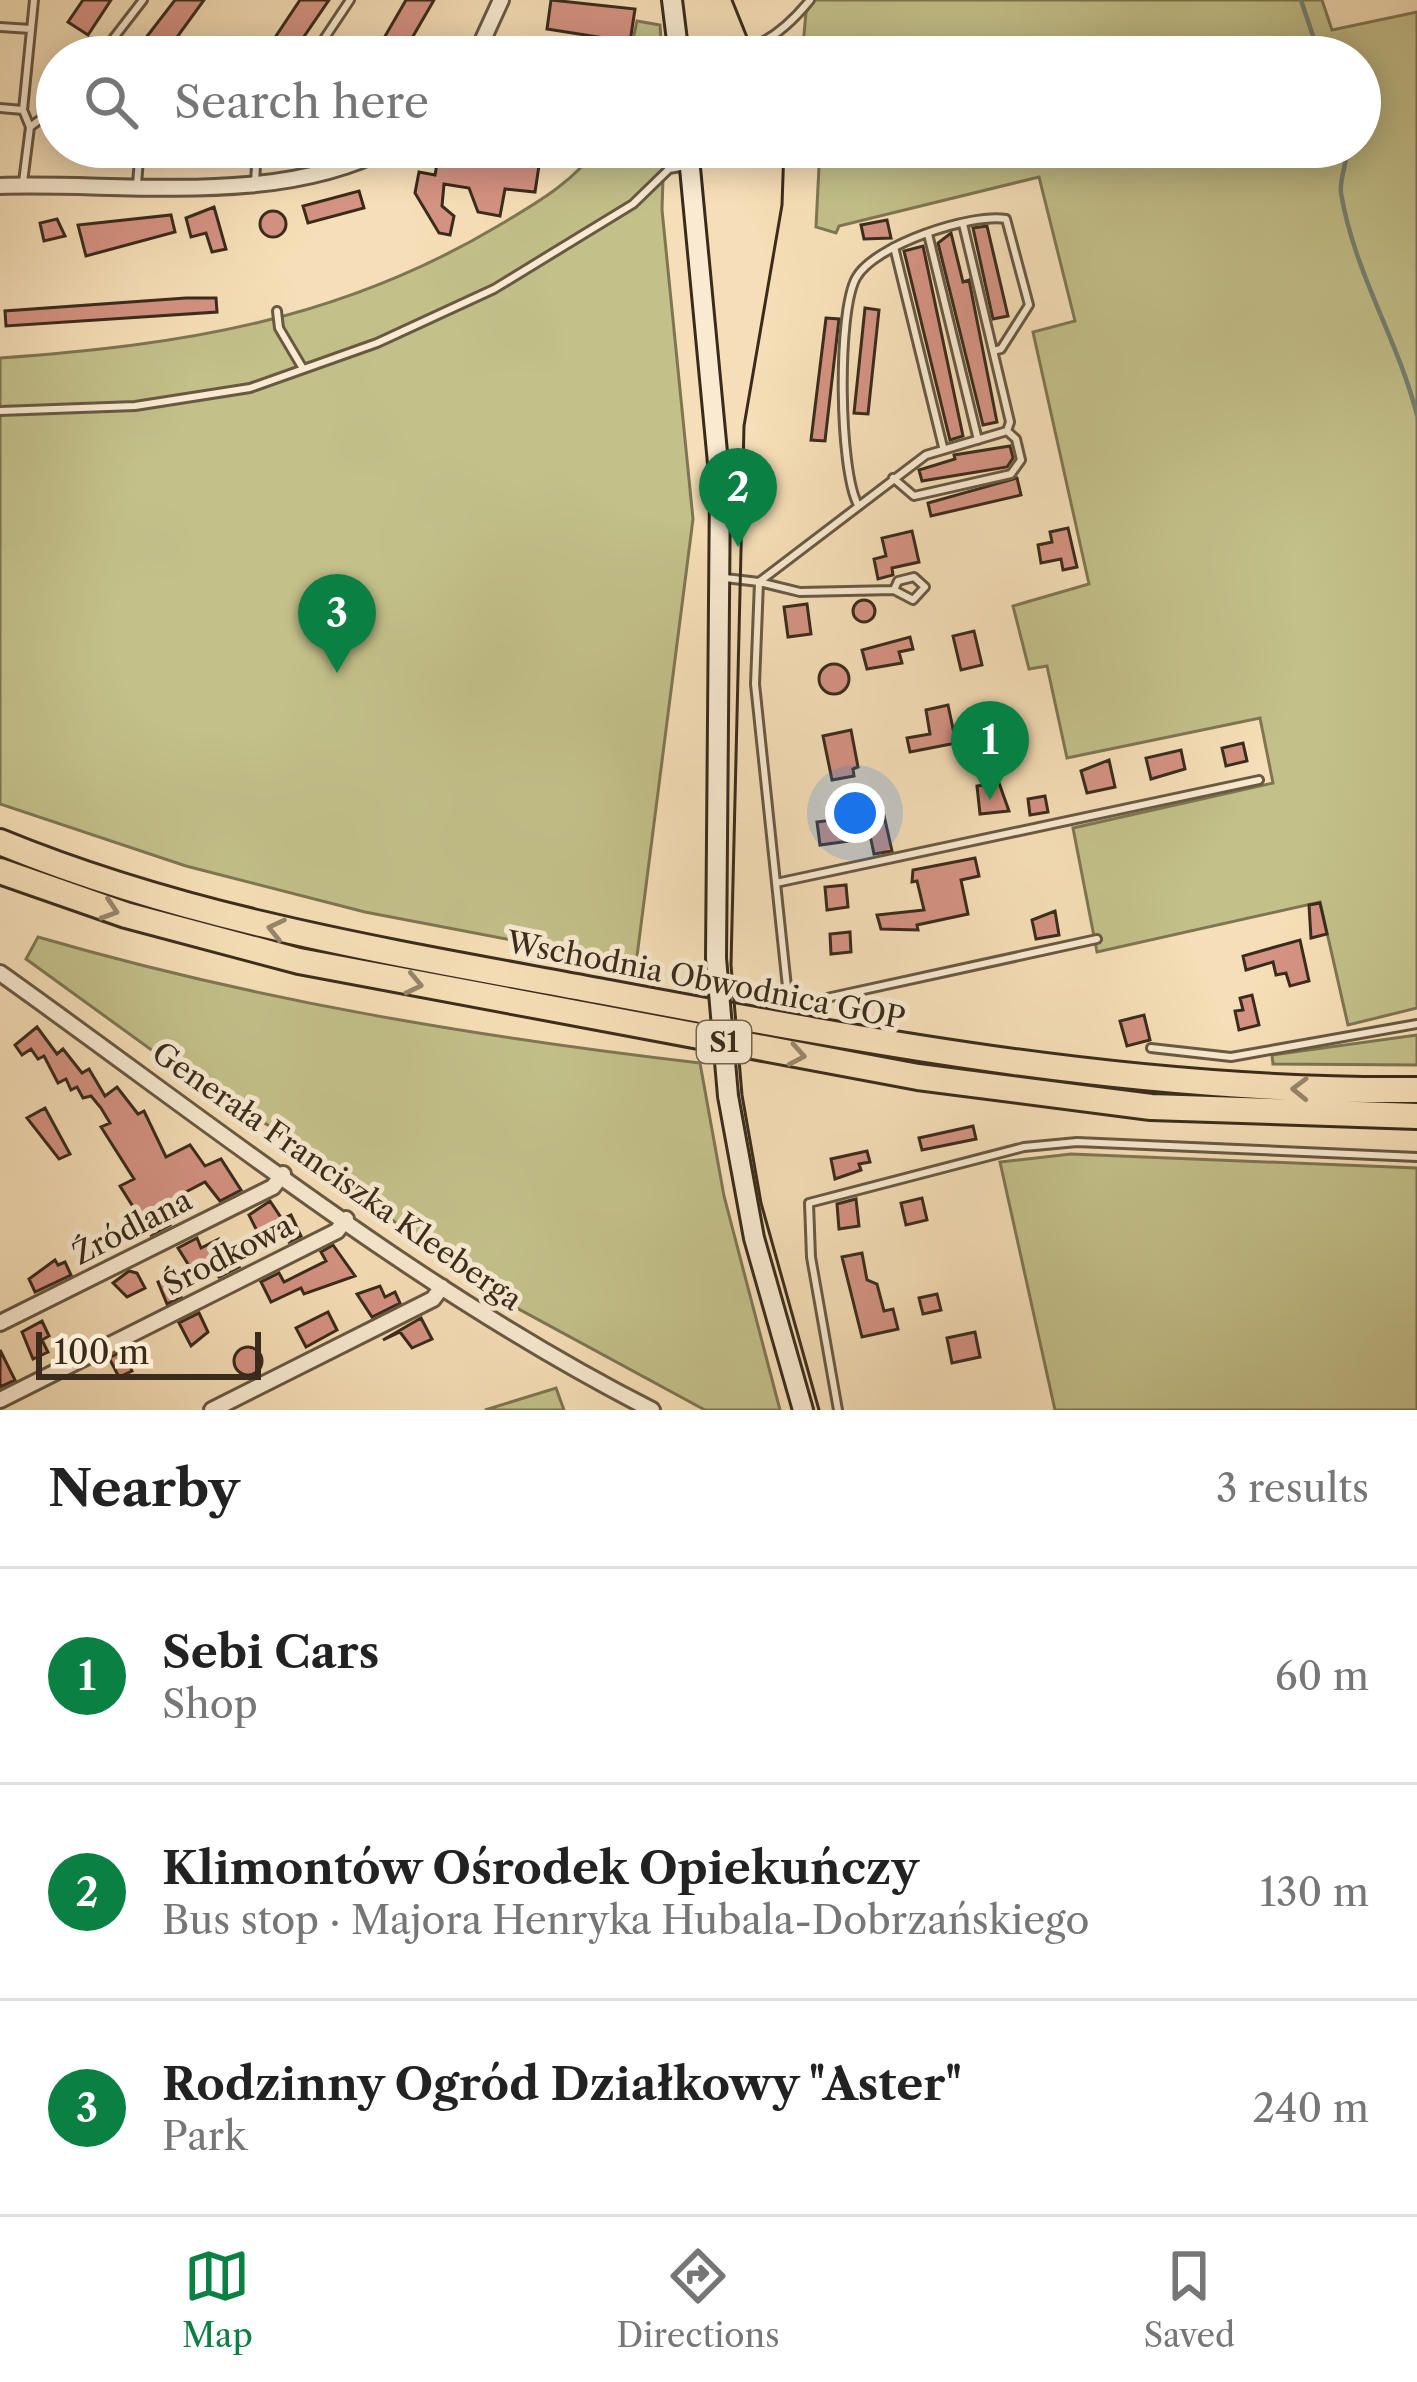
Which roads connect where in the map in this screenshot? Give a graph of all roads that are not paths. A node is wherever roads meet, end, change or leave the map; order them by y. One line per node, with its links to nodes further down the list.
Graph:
1 (34, 0): 8 (lane)
2 (143, 0): 9 (lane)
3 (350, 0): 10 (lane)
4 (501, 0): 11 (street)
5 (672, 0): 12 (street)
6 (810, 0): 13 (lane)
7 (0, 27): 8 (lane)
8 (31, 29): 15 (lane)
9 (115, 36)
10 (326, 36)
11 (485, 36)
12 (676, 36)
13 (775, 36)
14 (0, 109): 15 (lane)
15 (23, 110): 17 (lane)
16 (36, 123): 17 (lane)
17 (30, 128): 25 (lane)
18 (138, 168): 24 (lane)
19 (256, 168): 23 (lane)
20 (333, 168): 23 (street)
21 (671, 168): 32 (lane)
22 (690, 168): 39 (street)
23 (255, 183): 24 (street)
24 (137, 184): 25 (street)
25 (23, 185): 26 (street)
26 (0, 186)
27 (962, 224): 28 (lane); 31 (lane); 31 (lane)
28 (928, 234): 29 (lane); 35 (lane)
29 (894, 247): 36 (lane); 38 (lane)
30 (277, 311): 32 (lane)
31 (993, 351): 34 (lane)
32 (302, 367): 33 (lane)
33 (0, 411)
34 (1007, 431): 35 (lane); 37 (lane)
35 (978, 440): 36 (lane)
36 (944, 448): 37 (lane)
37 (893, 478): 38 (lane)
38 (858, 505): 40 (lane)
39 (722, 578): 40 (lane); 60 (street, bridge)
40 (759, 582): 41 (lane); 45 (lane)
41 (894, 590): 41 (lane)
42 (1259, 779): 45 (lane)
43 (0, 842): 50 (highway, Wschodnia Obwodnica GOP / S1, one-way to 43)
44 (0, 871): 51 (highway, Wschodnia Obwodnica GOP / S1, one-way to 51)
45 (776, 883): 46 (lane)
46 (1097, 939)
47 (0, 974): 53 (street, Generała Franciszka Kleeberga)
48 (1417, 1024): 49 (lane)
49 (1151, 1048)
50 (1417, 1090)
51 (1417, 1115)
52 (1417, 1157): 61 (lane)
53 (283, 1174): 54 (street, Generała Franciszka Kleeberga); 56 (street, Źródlana)
54 (346, 1219): 55 (street, Generała Franciszka Kleeberga); 57 (street, Środkowa)
55 (442, 1286): 58 (street); 59 (street, Generała Franciszka Kleeberga)
56 (0, 1323)
57 (0, 1400)
58 (212, 1410)
59 (652, 1410)
60 (803, 1410)
61 (838, 1410)

